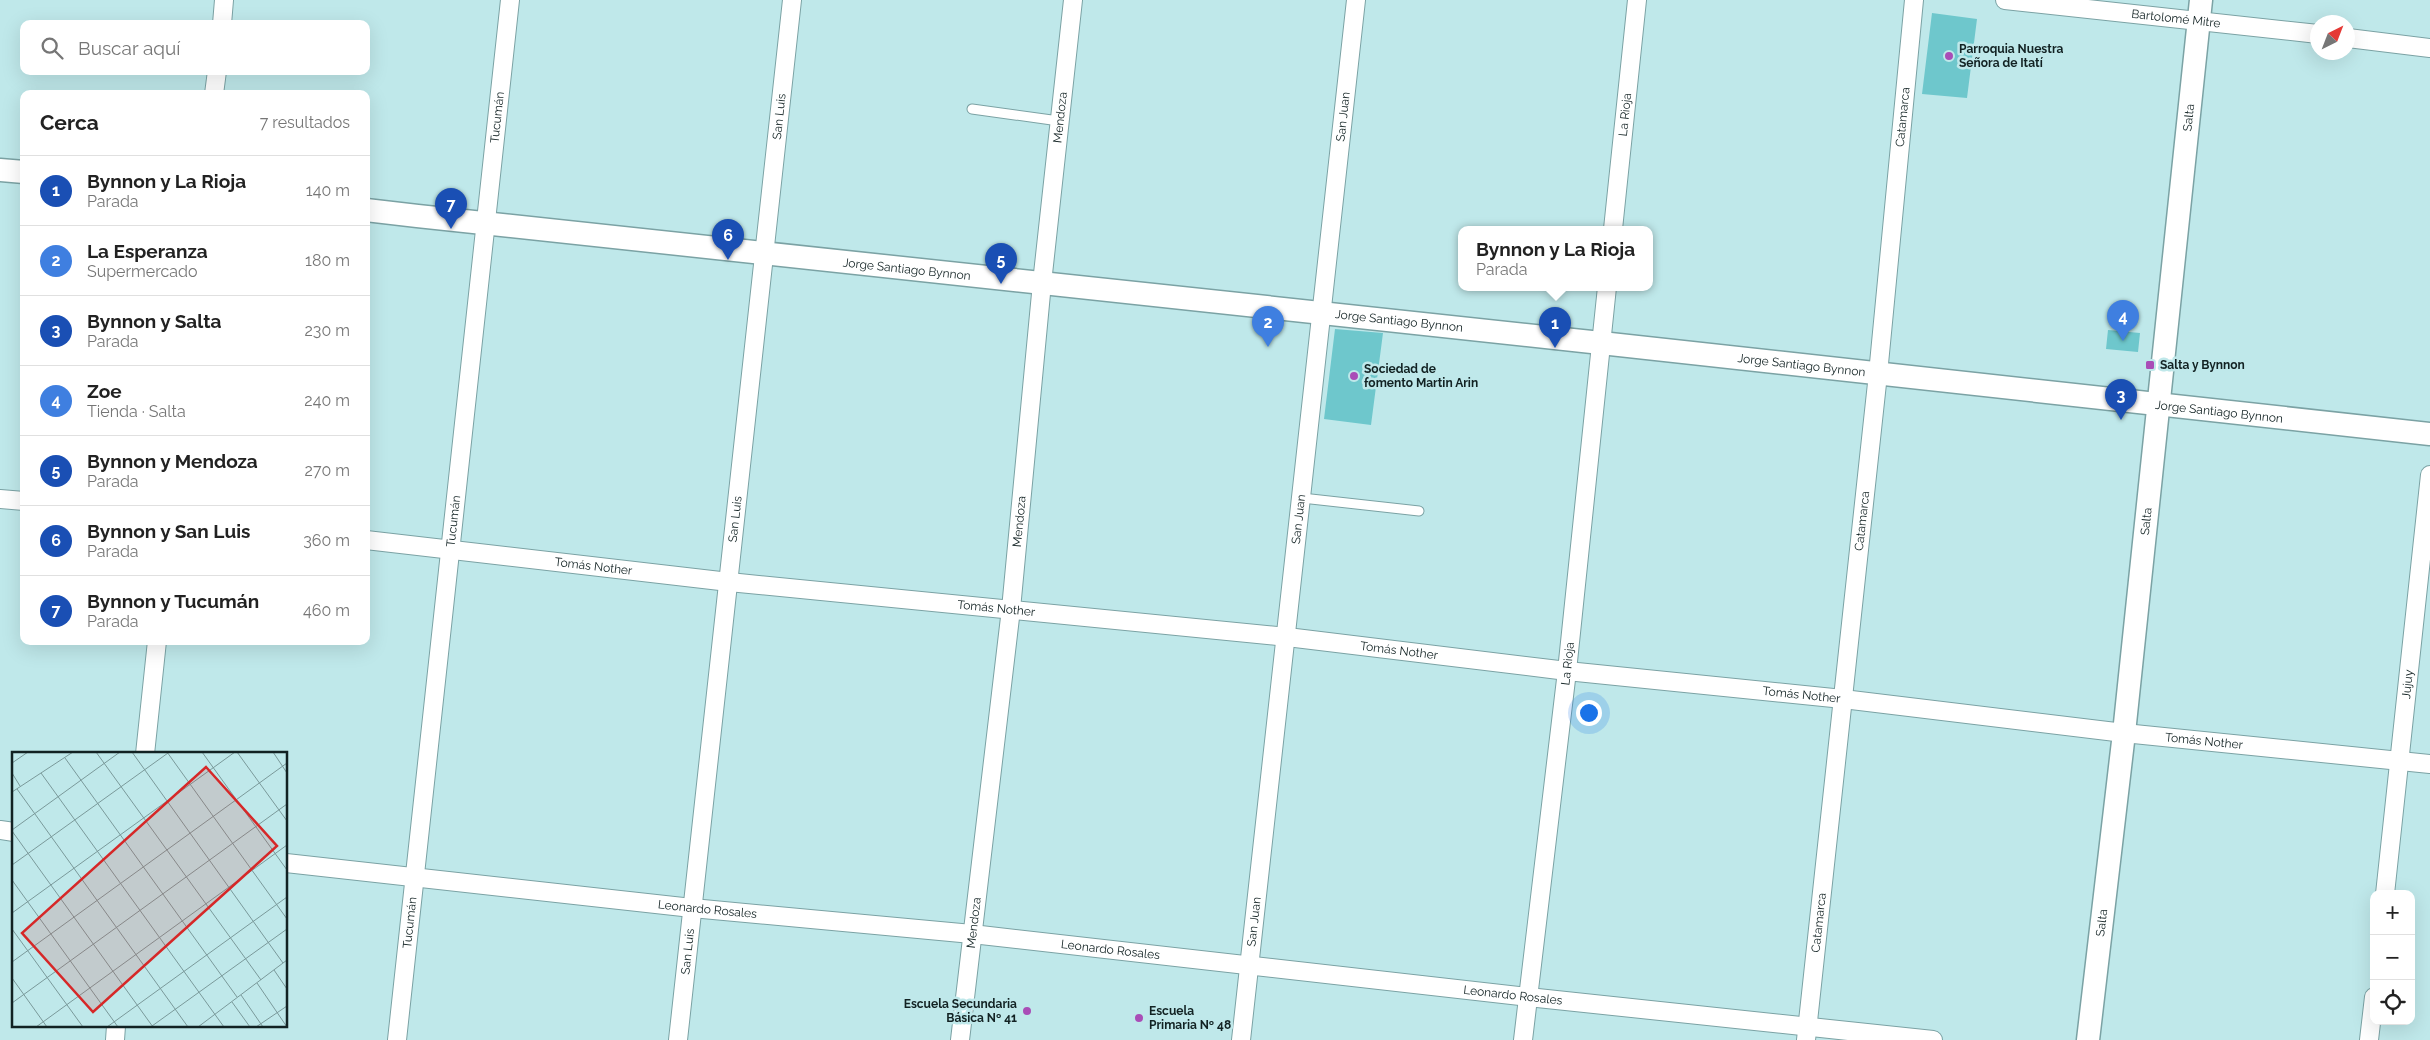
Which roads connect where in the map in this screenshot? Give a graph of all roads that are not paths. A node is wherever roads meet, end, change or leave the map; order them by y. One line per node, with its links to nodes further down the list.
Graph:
1 (224, 0): 10 (street)
2 (510, 0): 21 (street, Tucumán)
3 (792, 0): 23 (street, San Luis)
4 (1072, 0): 17 (street, Mendoza)
5 (1356, 0): 26 (street, San Juan)
6 (1636, 0): 22 (street, La Rioja)
7 (1914, 0): 28 (street, Catamarca)
8 (2005, 0): 9 (street, Bartolomé Mitre)
9 (2199, 10): 11 (street, Bartolomé Mitre); 29 (street, Salta)
10 (222, 20)
11 (2310, 32)
12 (2355, 39): 13 (street)
13 (2430, 48)
14 (216, 75): 15 (street)
15 (215, 90)
16 (972, 109): 17 (lane)
17 (1060, 122): 24 (street, Mendoza)
18 (0, 170): 19 (street)
19 (20, 172)
20 (370, 210): 21 (street, Jorge Santiago Bynnon)
21 (486, 224): 23 (street, Jorge Santiago Bynnon); 37 (street, Tucumán)
22 (1613, 226)
23 (766, 255): 24 (street, Jorge Santiago Bynnon); 38 (street, San Luis)
24 (1042, 283): 26 (street, Jorge Santiago Bynnon); 39 (street, Mendoza)
25 (1607, 291): 27 (street, La Rioja)
26 (1321, 313): 27 (street, Jorge Santiago Bynnon); 32 (street, San Juan)
27 (1601, 343): 28 (street, Jorge Santiago Bynnon); 42 (street, La Rioja)
28 (1878, 374): 29 (street, Jorge Santiago Bynnon); 43 (street, Catamarca)
29 (2158, 407): 30 (street, Jorge Santiago Bynnon); 44 (street, Salta)
30 (2430, 434)
31 (2430, 475): 46 (street, Jujuy)
32 (1302, 498): 35 (lane); 40 (street, San Juan)
33 (0, 499): 34 (street)
34 (20, 502)
35 (1418, 511)
36 (370, 540): 37 (street, Tomás Nother)
37 (450, 549): 38 (street, Tomás Nother); 49 (street, Tucumán)
38 (729, 582): 39 (street, Tomás Nother); 51 (street, San Luis)
39 (1011, 609): 40 (street, Tomás Nother); 52 (street, Mendoza)
40 (1287, 637): 42 (street, Tomás Nother); 53 (street, San Juan)
41 (157, 645): 45 (street)
42 (1567, 671): 43 (street, Tomás Nother); 54 (street, La Rioja)
43 (1844, 699): 44 (street, Tomás Nother); 56 (street, Catamarca)
44 (2124, 733): 46 (street, Tomás Nother); 63 (street, Salta)
45 (145, 752)
46 (2400, 762): 47 (street, Tomás Nother); 50 (street, Jujuy)
47 (2430, 764)
48 (288, 863): 49 (street, Leonardo Rosales)
49 (415, 876): 51 (street, Leonardo Rosales); 57 (street, Tucumán)
50 (2386, 890)
51 (692, 908): 52 (street, Leonardo Rosales); 58 (street, San Luis)
52 (972, 934): 53 (street, Leonardo Rosales); 59 (street, Mendoza)
53 (1249, 966): 54 (street, Leonardo Rosales); 60 (street, San Juan)
54 (1528, 997): 56 (street, Leonardo Rosales); 61 (street, La Rioja)
55 (2371, 1025): 64 (street)
56 (1807, 1033): 62 (street, Leonardo Rosales)
57 (397, 1040)
58 (678, 1040)
59 (960, 1040)
60 (1241, 1040)
61 (1524, 1040)
62 (1933, 1040)
63 (2088, 1040)
64 (2369, 1040)

